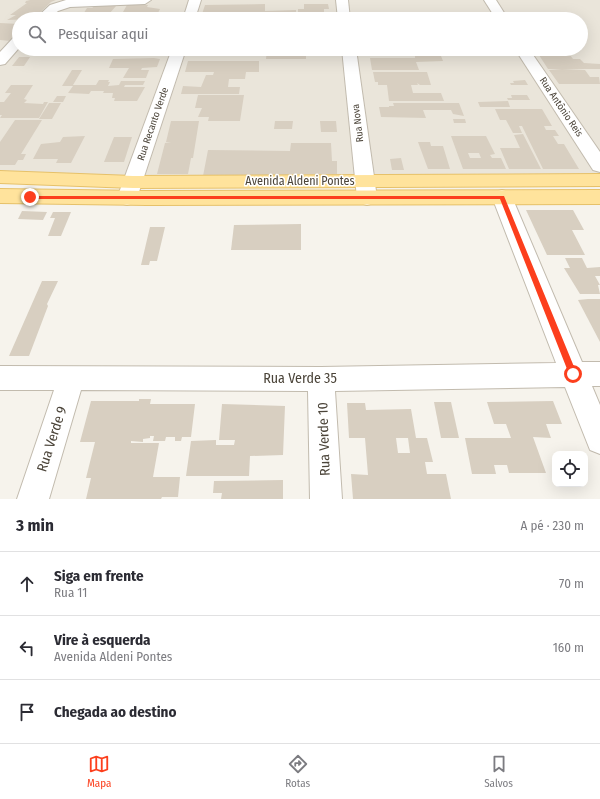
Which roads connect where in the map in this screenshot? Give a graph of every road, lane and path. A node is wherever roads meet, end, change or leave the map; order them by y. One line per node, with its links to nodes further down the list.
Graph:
1 (145, 0): 5 (street)
2 (195, 0): 6 (street)
3 (342, 0): 7 (street)
4 (490, 0): 8 (street)
5 (49, 12)
6 (191, 12)
7 (343, 12)
8 (498, 12)
9 (12, 48): 13 (street)
10 (176, 56): 18 (street, Rua Recanto Verde)
11 (349, 56): 17 (street, Rua Nova)
12 (527, 56): 14 (street, Rua Antônio Reis)
13 (0, 61)
14 (600, 166)
15 (0, 177): 18 (main road, Avenida Aldeni Pontes)
16 (600, 180): 17 (main road, Avenida Aldeni Pontes)
17 (366, 189): 18 (main road, Avenida Aldeni Pontes); 20 (main road, Avenida Aldeni Pontes)
18 (130, 190): 19 (main road, Avenida Aldeni Pontes)
19 (0, 196)
20 (502, 197): 21 (main road, Avenida Aldeni Pontes); 22 (street)
21 (600, 197)
22 (573, 374): 23 (street, Rua Verde 35); 26 (street, Rua Verde 35); 27 (street)
23 (600, 374)
24 (0, 378): 25 (street, Rua Verde 35)
25 (71, 379): 26 (street, Rua Verde 35); 28 (street, Rua Verde 9)
26 (321, 379): 29 (street, Rua Verde 10)
27 (600, 440)
28 (33, 499)
29 (326, 499)

